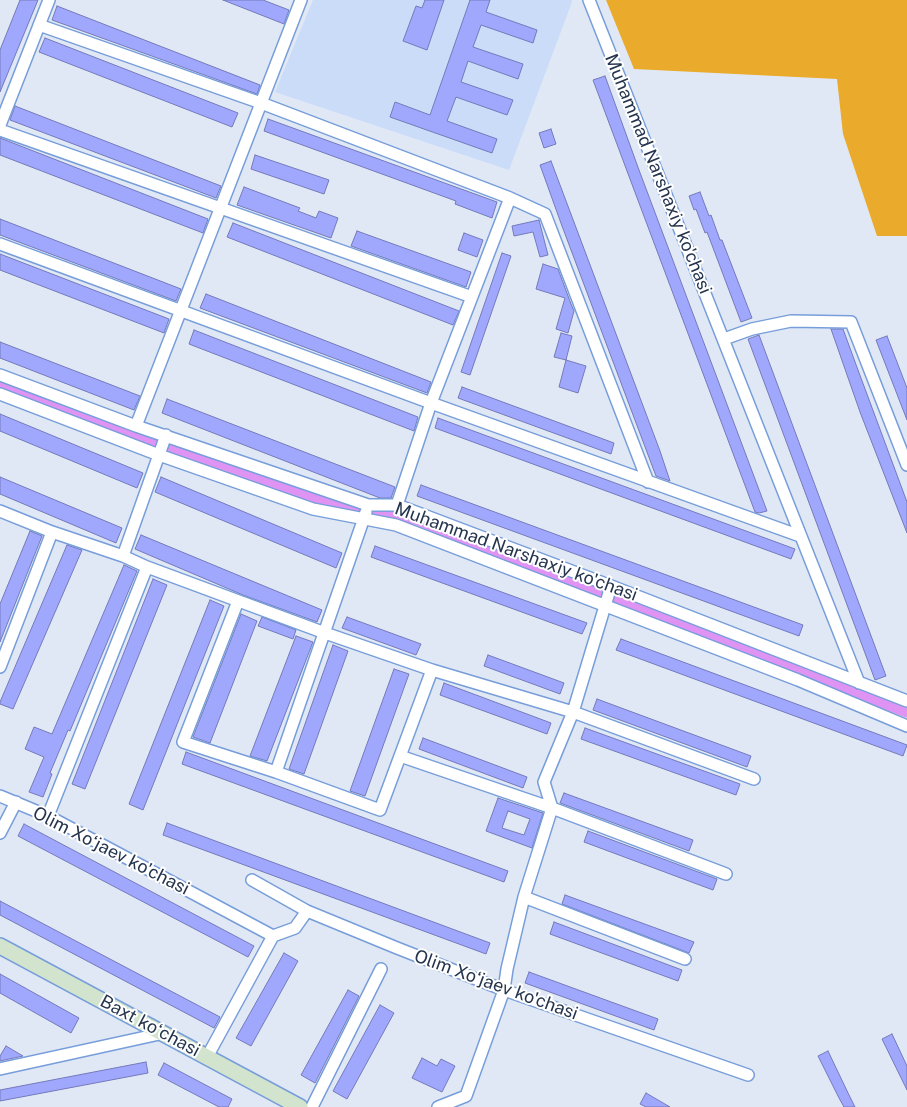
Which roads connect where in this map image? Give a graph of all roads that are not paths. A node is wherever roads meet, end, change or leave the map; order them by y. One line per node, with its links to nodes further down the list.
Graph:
1 (49, 0): 4 (street)
2 (301, 0): 5 (street)
3 (589, 0): 13 (street, Muhammad Narshaxiy ko'chasi)
4 (39, 25): 5 (street); 6 (street)
5 (261, 104): 8 (street); 9 (street)
6 (0, 125)
7 (0, 130): 9 (street)
8 (510, 198): 11 (street); 21 (street)
9 (220, 208): 11 (street); 12 (street)
10 (0, 244): 12 (street)
11 (472, 298): 16 (street)
12 (180, 312): 16 (street); 17 (street)
13 (724, 338): 20 (street); 27 (street, Muhammad Narshaxiy ko'chasi)
14 (0, 375): 17 (street, Muhammad Narshaxiy ko'chasi)
15 (0, 394): 19 (street)
16 (431, 404): 21 (street); 23 (street)
17 (136, 426): 18 (street, Muhammad Narshaxiy ko'chasi)
18 (166, 436): 19 (street); 22 (street, Muhammad Narshaxiy ko'chasi)
19 (159, 454): 25 (street); 28 (street)
20 (907, 465)
21 (648, 482): 27 (street)
22 (368, 505): 23 (street, Muhammad Narshaxiy ko'chasi); 25 (street)
23 (397, 505): 30 (street, Muhammad Narshaxiy ko'chasi)
24 (0, 512): 26 (street)
25 (364, 518): 32 (street); 33 (street)
26 (52, 532): 28 (street); 34 (street)
27 (800, 536): 36 (street, Muhammad Narshaxiy ko'chasi)
28 (123, 556): 29 (street)
29 (147, 567): 31 (street); 46 (street)
30 (611, 586): 32 (street); 36 (street, Muhammad Narshaxiy ko'chasi)
31 (238, 601): 33 (street); 41 (street)
32 (605, 606): 38 (street); 39 (street)
33 (325, 633): 35 (street); 41 (street)
34 (0, 667)
35 (432, 670): 38 (street); 40 (street)
36 (859, 683): 37 (street, Muhammad Narshaxiy ko'chasi)
37 (907, 701)
38 (573, 712): 42 (street); 45 (street)
39 (907, 726)
40 (400, 756): 41 (street); 45 (street)
41 (276, 772)
42 (754, 779)
43 (0, 796): 44 (street, Olim Xoʻjaev ko'chasi)
44 (16, 802): 46 (street, Olim Xoʻjaev ko'chasi); 47 (street)
45 (552, 808): 48 (street); 50 (street)
46 (48, 816): 52 (street, Olim Xoʻjaev ko'chasi)
47 (0, 834)
48 (726, 874)
49 (252, 880): 51 (street, Olim Xoʻjaev ko'chasi)
50 (524, 897): 54 (street); 56 (street)
51 (307, 911): 52 (street); 56 (street, Olim Xoʻjaev ko'chasi)
52 (274, 936): 58 (street)
53 (0, 946): 57 (main road, Baxt koʻchasi)
54 (685, 959)
55 (381, 969): 61 (street)
56 (504, 990): 60 (street, Olim Xoʻjaev ko'chasi); 62 (street)
57 (164, 1033): 58 (main road, Baxt koʻchasi); 59 (street)
58 (208, 1057): 61 (main road, Baxt koʻchasi)
59 (0, 1068)
60 (748, 1075)
61 (302, 1107)
62 (438, 1107)

